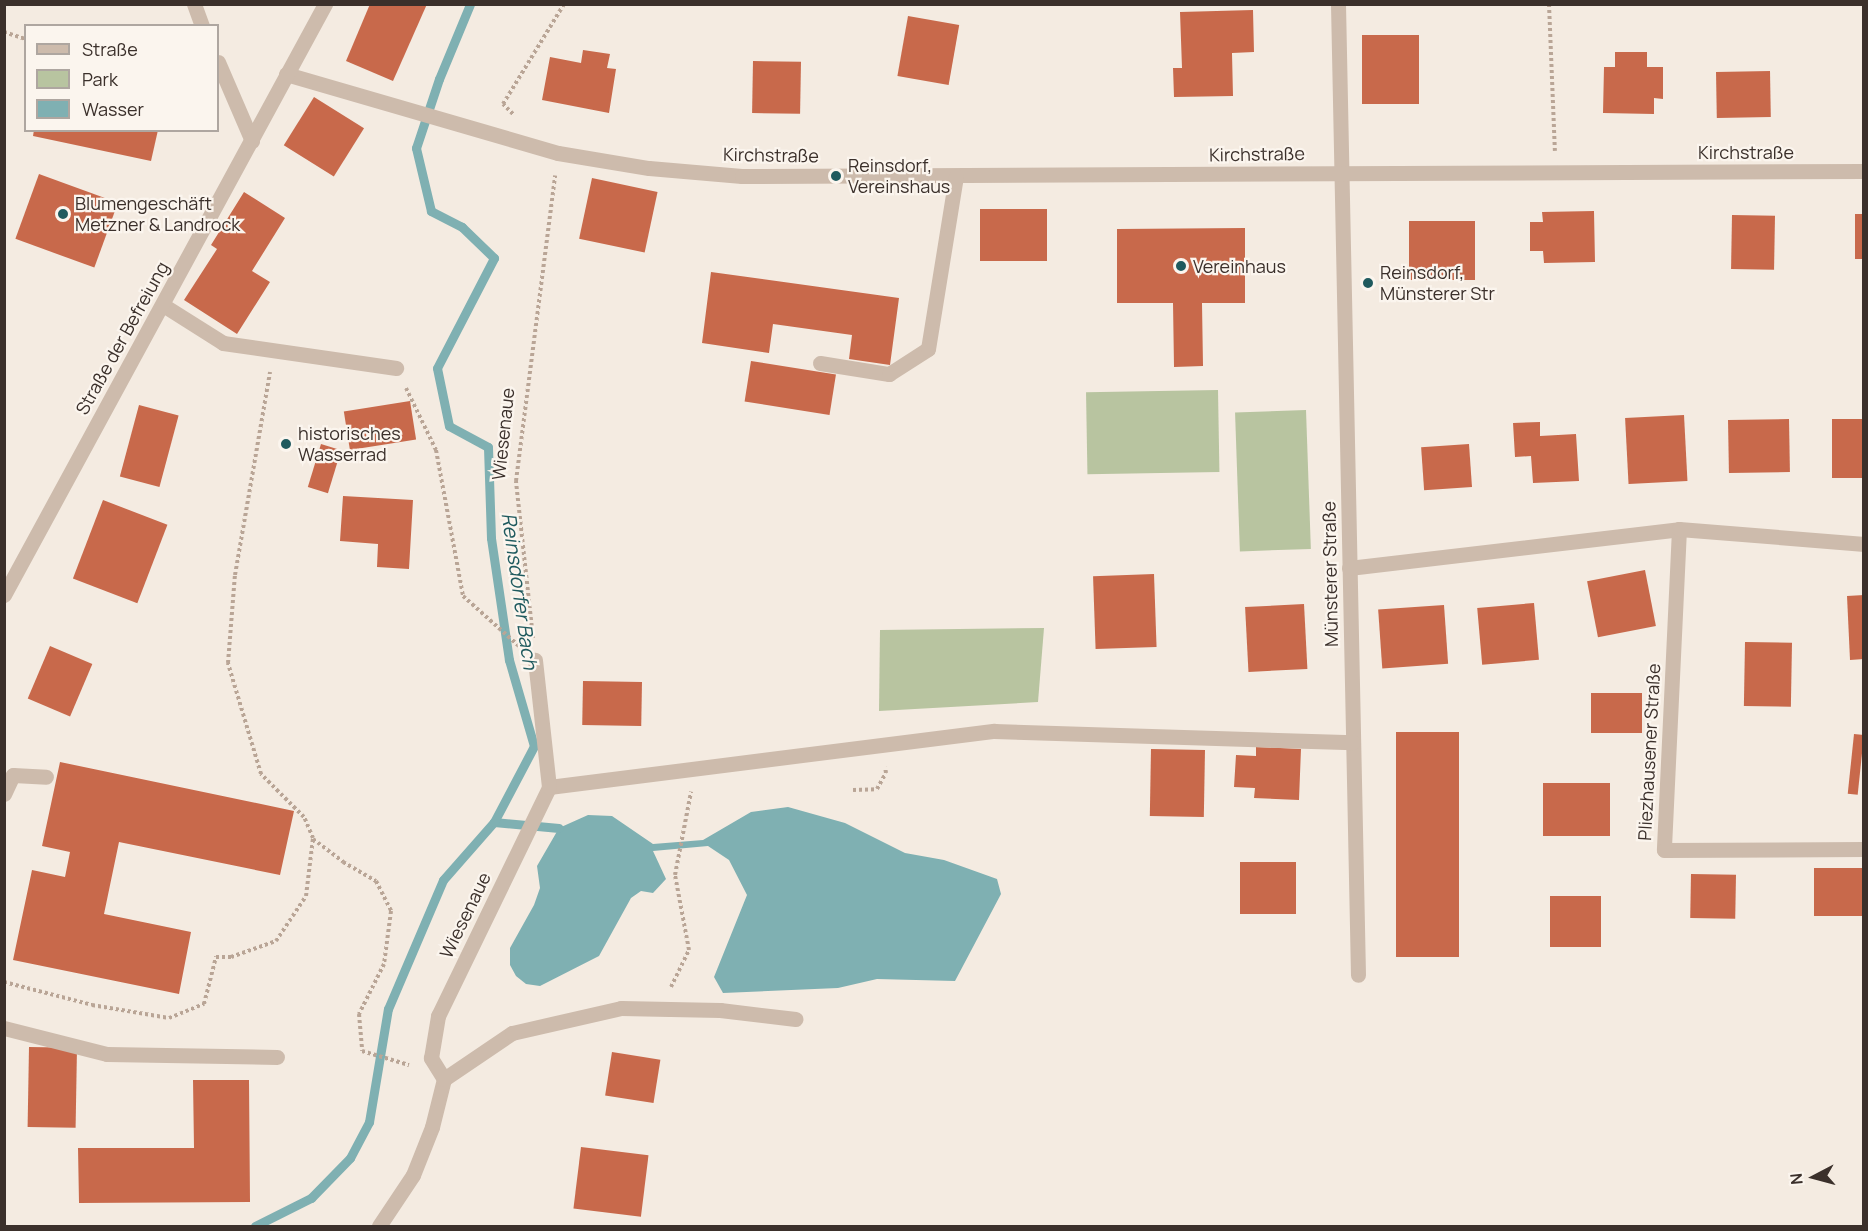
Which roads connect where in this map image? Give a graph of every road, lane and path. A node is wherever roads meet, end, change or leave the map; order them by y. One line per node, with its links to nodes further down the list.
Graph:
1 (194, 4): 6 (street)
2 (325, 4): 10 (street, Straße der Befreiung)
3 (564, 4): 11 (path)
4 (1338, 4): 15 (street)
5 (1549, 4): 16 (path)
6 (201, 24)
7 (4, 32): 8 (path)
8 (24, 38)
9 (219, 64): 12 (street)
10 (286, 74): 12 (street, Straße der Befreiung); 13 (street, Kirchstraße)
11 (519, 118)
12 (252, 141): 18 (street, Straße der Befreiung)
13 (558, 153): 17 (street, Kirchstraße); 26 (path, Wiesenaue)
14 (1863, 171): 16 (street, Kirchstraße)
15 (1340, 172): 16 (street, Kirchstraße); 17 (street, Kirchstraße); 24 (street, Münsterer Straße)
16 (1556, 172)
17 (956, 176): 20 (street)
18 (163, 305): 19 (street); 25 (street, Straße der Befreiung)
19 (273, 350): 21 (street); 34 (path)
20 (820, 363)
21 (396, 368): 26 (path)
22 (1679, 529): 23 (street); 24 (street); 35 (street, Pliezhausener Straße)
23 (1863, 544)
24 (1349, 568): 27 (street, Münsterer Straße)
25 (4, 595)
26 (530, 656): 31 (street)
27 (1353, 742): 28 (street); 36 (street, Münsterer Straße)
28 (882, 745): 29 (street); 32 (path)
29 (697, 768): 31 (street); 38 (path)
30 (46, 777): 33 (street)
31 (549, 787): 43 (street, Wiesenaue)
32 (854, 790)
33 (4, 794)
34 (313, 838): 37 (path); 42 (path)
35 (1863, 849)
36 (1358, 975)
37 (4, 982)
38 (660, 1009): 39 (street); 43 (street)
39 (795, 1019)
40 (4, 1028): 41 (street)
41 (277, 1057)
42 (388, 1057)
43 (444, 1079): 44 (street)
44 (379, 1227)

